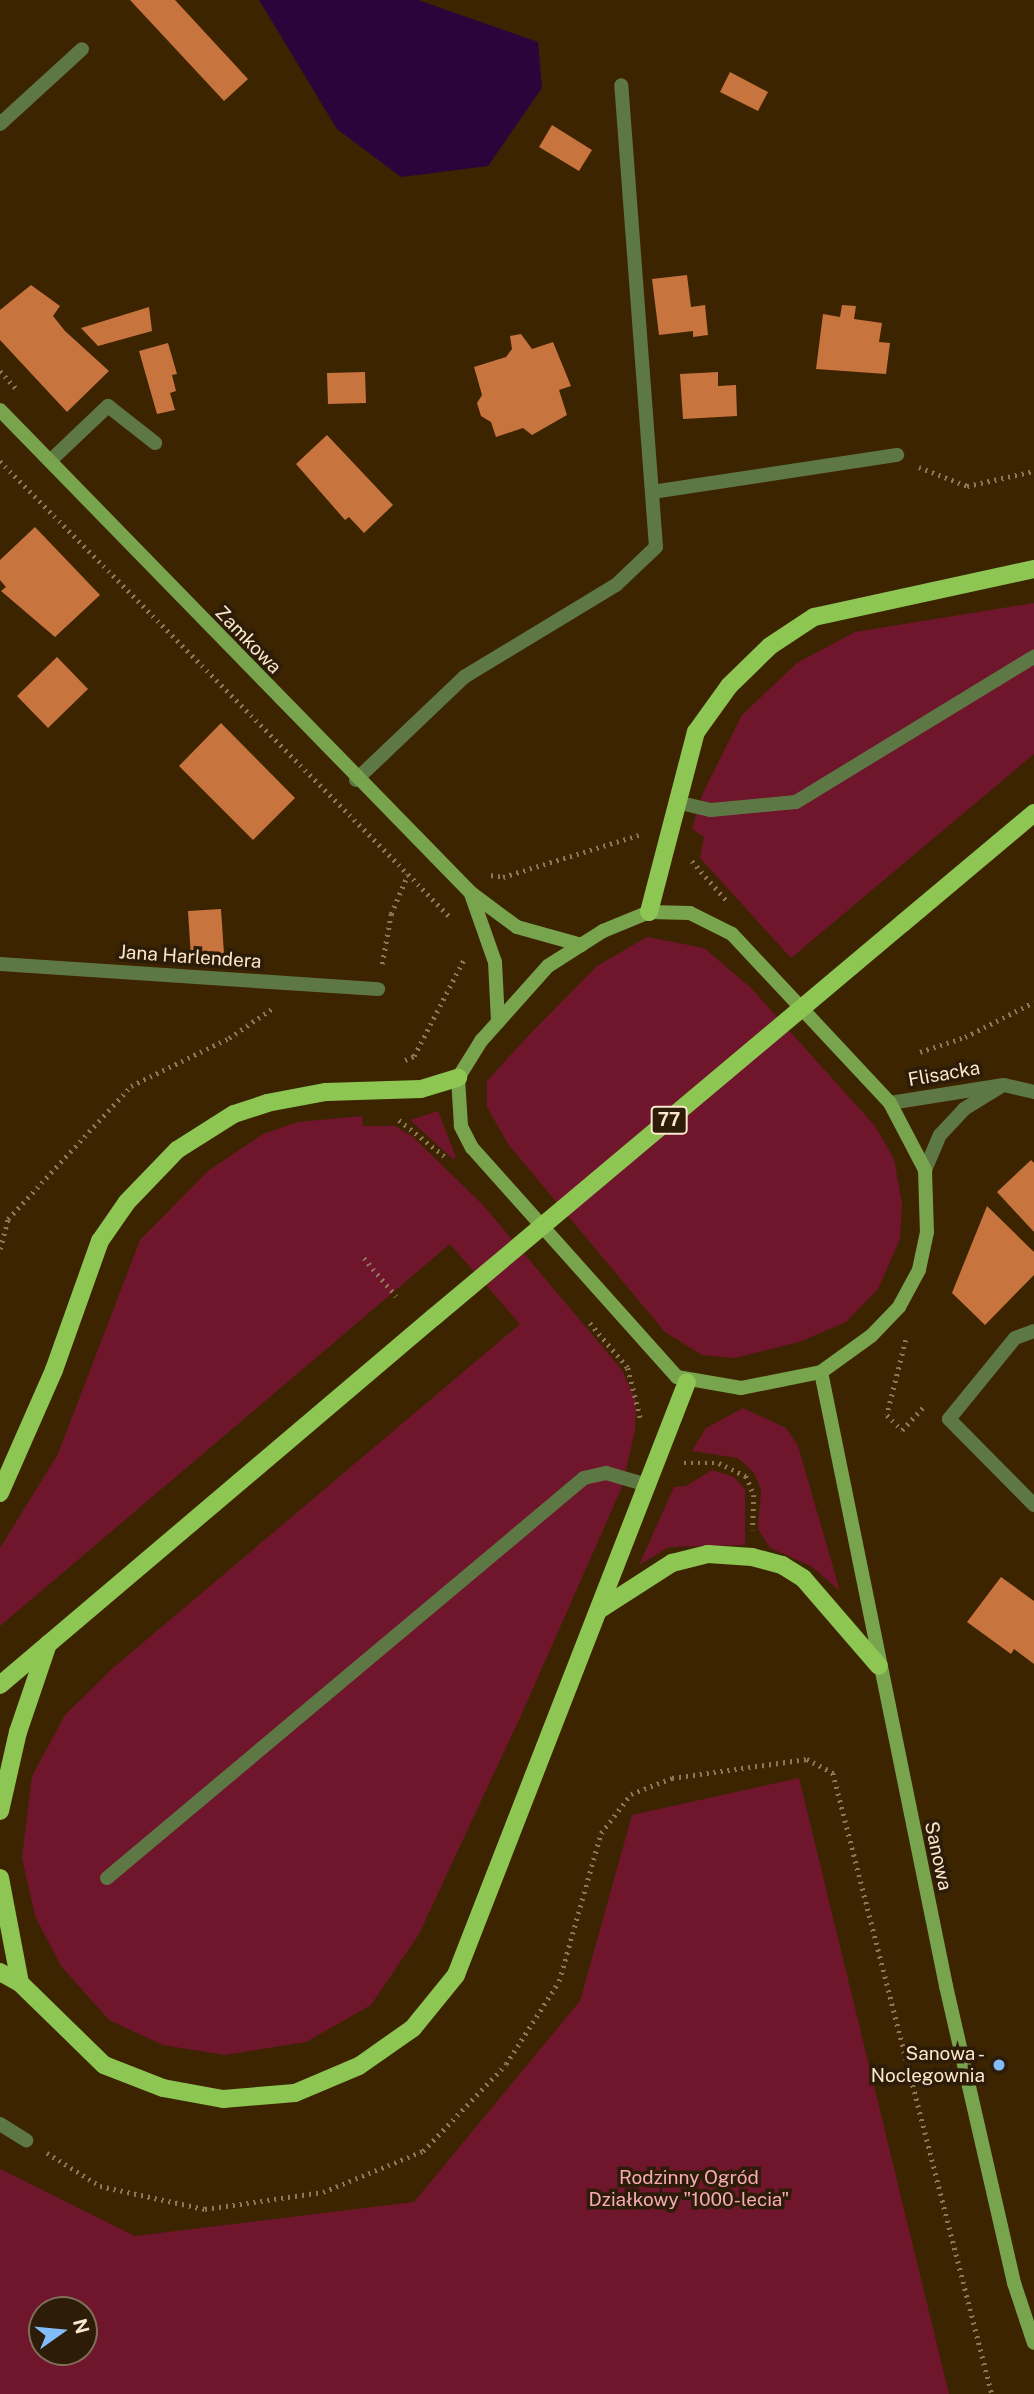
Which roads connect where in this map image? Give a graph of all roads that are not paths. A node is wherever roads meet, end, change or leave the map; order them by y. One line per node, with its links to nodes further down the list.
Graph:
1 (82, 49): 3 (street)
2 (621, 85): 8 (street)
3 (0, 124)
4 (0, 410): 7 (main road, Zamkowa)
5 (155, 443): 7 (street)
6 (897, 455): 8 (street)
7 (50, 461): 11 (main road, Zamkowa)
8 (652, 492): 11 (street)
9 (1034, 569): 12 (main road)
10 (1034, 657): 12 (street)
11 (356, 780): 14 (main road, Zamkowa)
12 (676, 802): 15 (main road)
13 (1034, 813): 32 (main road, 77, bridge)
14 (471, 893): 16 (main road, Zamkowa); 19 (main road, Zamkowa)
15 (649, 912): 16 (main road); 23 (main road)
16 (582, 944): 19 (main road)
17 (0, 964): 18 (street, Jana Harlendera)
18 (378, 989)
19 (499, 1022): 20 (main road)
20 (457, 1078): 27 (main road); 29 (main road)
21 (1004, 1085): 22 (street, Flisacka); 23 (street, Flisacka); 24 (street, Flisacka)
22 (1034, 1092)
23 (890, 1103): 24 (main road)
24 (925, 1170): 26 (main road)
25 (1034, 1331): 30 (street)
26 (821, 1372): 27 (main road); 33 (main road, Sanowa)
27 (687, 1382): 28 (main road)
28 (647, 1485): 31 (main road); 37 (street)
29 (0, 1493)
30 (1034, 1505)
31 (599, 1610): 33 (main road); 39 (main road)
32 (48, 1644): 34 (main road, 77); 35 (main road)
33 (879, 1666): 42 (main road, Sanowa)
34 (0, 1685)
35 (0, 1811)
36 (0, 1878): 39 (main road)
37 (107, 1878)
38 (0, 1972): 39 (main road)
39 (20, 1983)
40 (0, 2124): 41 (street)
41 (26, 2140)
42 (1034, 2343)

